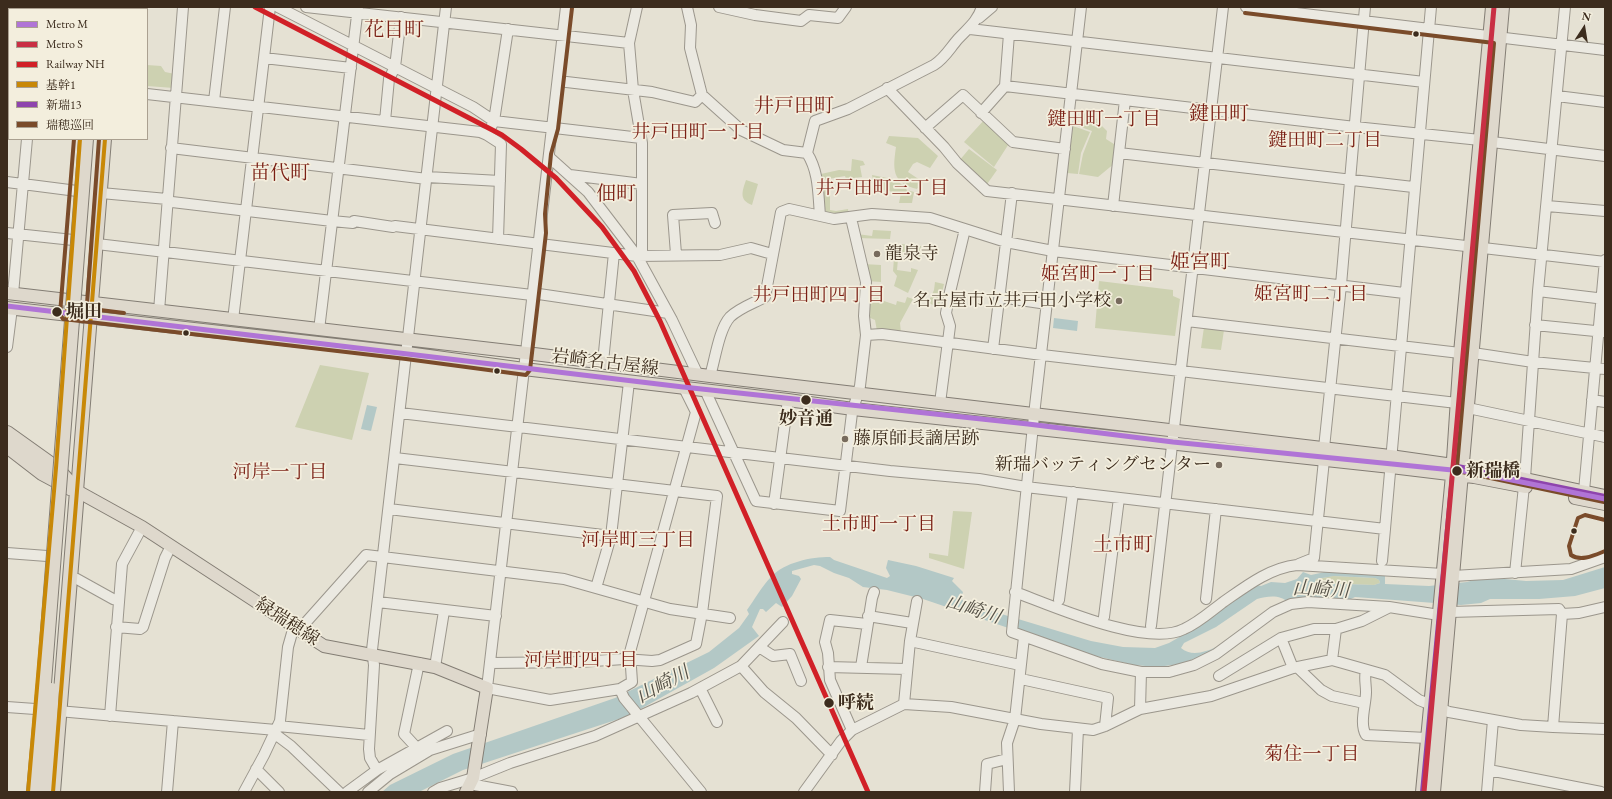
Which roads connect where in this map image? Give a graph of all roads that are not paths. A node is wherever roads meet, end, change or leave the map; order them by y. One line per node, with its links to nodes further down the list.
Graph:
1 (183, 7): 53 (street)
2 (225, 7): 56 (street)
3 (270, 7): 39 (street)
4 (278, 7): 37 (street)
5 (306, 7): 22 (street)
6 (446, 7): 27 (street)
7 (566, 7): 32 (street)
8 (637, 7): 35 (street)
9 (687, 7): 52 (street)
10 (719, 7): 23 (street)
11 (846, 7): 23 (street)
12 (982, 7): 25 (street)
13 (992, 7): 25 (street)
14 (1081, 7): 34 (street)
15 (1223, 7): 40 (street)
16 (1246, 7): 26 (street)
17 (1365, 7): 26 (street)
18 (1431, 7): 28 (street)
19 (1492, 7): 33 (main road)
20 (1503, 7): 33 (main road)
21 (1565, 7): 36 (street)
22 (358, 10): 24 (street); 37 (street)
23 (746, 10)
24 (401, 17): 27 (street); 41 (street)
25 (979, 18): 30 (street)
26 (1364, 21): 28 (street); 43 (street)
27 (445, 22): 29 (street); 48 (street)
28 (1429, 28): 33 (street); 45 (street)
29 (508, 29): 32 (street); 63 (street)
30 (970, 29): 31 (street); 47 (street)
31 (1009, 34): 34 (street); 46 (street)
32 (563, 36): 35 (street); 44 (street)
33 (1495, 37): 36 (street); 76 (main road)
34 (1077, 42): 40 (street); 50 (street)
35 (629, 43): 49 (street)
36 (1561, 44): 38 (street); 54 (street)
37 (354, 46): 41 (street); 42 (street)
38 (1605, 50)
39 (264, 58): 42 (street); 58 (street)
40 (1217, 58): 43 (street); 59 (street)
41 (395, 67): 48 (street); 62 (street)
42 (351, 68): 61 (street)
43 (1359, 75): 45 (street); 65 (street)
44 (558, 81): 49 (street); 67 (street)
45 (1424, 82): 69 (street)
46 (1005, 86): 50 (street); 60 (street)
47 (887, 88): 66 (street); 81 (street)
48 (438, 89): 63 (street); 64 (street)
49 (633, 90): 52 (street); 70 (street)
50 (1072, 93): 55 (street); 78 (street)
51 (148, 94): 53 (street)
52 (702, 95): 81 (street)
53 (175, 96): 56 (street); 77 (street)
54 (1557, 96): 57 (street); 79 (street)
55 (1125, 100): 59 (street); 80 (street)
56 (214, 101): 58 (street)
57 (1605, 102)
58 (259, 106): 61 (street); 83 (street)
59 (1212, 110): 65 (street); 85 (street)
60 (981, 113): 66 (street); 78 (street)
61 (345, 116): 62 (street); 86 (street)
62 (385, 121): 64 (street)
63 (494, 121): 67 (street); 68 (street)
64 (433, 126): 68 (street); 88 (street)
65 (1355, 127): 69 (street); 89 (street)
66 (925, 128): 97 (street)
67 (552, 131): 70 (street); 84 (street); 111 (street)
68 (487, 135): 90 (street)
69 (1420, 135): 76 (street); 94 (street)
70 (641, 138): 93 (street)
71 (27, 140): 92 (street)
72 (80, 140): 95 (main road)
73 (86, 140): 318 (highway, bridge)
74 (94, 140): 319 (highway, bridge)
75 (105, 140): 96 (main road)
76 (1486, 141): 79 (street); 121 (main road); 122 (main road)
77 (171, 148): 83 (street); 99 (street)
78 (1065, 149): 98 (street)
79 (1551, 149): 82 (street); 101 (street)
80 (1119, 153): 85 (street); 100 (street)
81 (807, 154): 104 (street)
82 (1605, 156)
83 (252, 157): 86 (street); 102 (street)
84 (549, 157): 87 (street); 111 (street)
85 (1205, 164): 89 (street); 105 (street)
86 (340, 168): 88 (street); 107 (street)
87 (570, 175): 93 (street); 129 (street)
88 (427, 178): 90 (street); 109 (street)
89 (1350, 180): 94 (street); 112 (street)
90 (500, 181): 115 (street)
91 (7, 182): 92 (street)
92 (23, 184): 95 (street); 114 (street)
93 (642, 184): 129 (street)
94 (1414, 188): 116 (street)
95 (77, 191): 117 (main road)
96 (101, 193): 99 (street); 119 (main road)
97 (1012, 193): 98 (street); 118 (street)
98 (1059, 198): 100 (street); 123 (street)
99 (167, 199): 102 (street); 124 (street)
100 (1113, 206): 105 (street)
101 (1547, 206): 103 (street); 128 (street)
102 (246, 209): 107 (street); 130 (street)
103 (1605, 211)
104 (820, 215): 106 (street); 127 (street)
105 (1200, 215): 112 (street); 132 (street)
106 (851, 218): 110 (street); 156 (street)
107 (332, 221): 109 (street); 133 (street)
108 (715, 223): 126 (street)
109 (421, 229): 115 (street); 134 (street)
110 (965, 229): 118 (street); 159 (street)
111 (540, 232): 120 (street)
112 (1345, 232): 116 (street); 135 (street)
113 (7, 233): 114 (street)
114 (18, 234): 117 (street); 138 (street)
115 (498, 239): 120 (street)
116 (1410, 239): 121 (street); 137 (street)
117 (73, 240): 142 (main road)
118 (1006, 242): 123 (street); 140 (street)
119 (96, 244): 124 (street); 143 (main road)
120 (539, 244): 125 (street); 139 (street)
121 (1470, 246): 122 (street); 165 (main road)
122 (1482, 248): 128 (street); 166 (main road)
123 (1053, 251): 132 (street); 145 (street)
124 (163, 252): 130 (street); 147 (street)
125 (614, 253): 129 (street); 144 (street)
126 (676, 254): 127 (street); 129 (street)
127 (772, 254): 173 (street)
128 (1542, 255): 131 (street); 136 (street)
129 (639, 256): 148 (street)
130 (240, 261): 133 (street); 151 (street)
131 (1605, 262): 141 (street)
132 (1193, 268): 135 (street); 152 (street)
133 (328, 271): 134 (street); 154 (street)
134 (414, 281): 139 (street); 158 (street)
135 (1341, 285): 137 (street); 157 (street)
136 (1538, 291): 141 (street); 153 (street)
137 (1404, 293): 160 (street)
138 (10, 294): 142 (main road, 岩崎名古屋線)
139 (532, 294): 144 (street); 164 (street)
140 (1000, 297): 145 (street); 162 (street)
141 (1603, 299): 155 (street)
142 (68, 300): 143 (main road, 岩崎名古屋線); 149 (main road)
143 (93, 303): 147 (main road, 岩崎名古屋線); 150 (main road)
144 (609, 304): 148 (street); 168 (street)
145 (1047, 304): 167 (street)
146 (10, 308): 149 (main road, 岩崎名古屋線); 161 (street)
147 (159, 311): 151 (main road, 岩崎名古屋線)
148 (668, 313): 173 (street)
149 (66, 314): 150 (main road, 岩崎名古屋線); 207 (main road)
150 (92, 317): 163 (main road, 岩崎名古屋線); 212 (main road)
151 (233, 320): 154 (main road, 岩崎名古屋線)
152 (1187, 321): 157 (street); 172 (street)
153 (1536, 325): 155 (street); 169 (street)
154 (320, 330): 158 (main road, 岩崎名古屋線)
155 (1602, 332): 171 (street)
156 (866, 335): 159 (street); 178 (street)
157 (1336, 339): 160 (street); 176 (street)
158 (408, 340): 163 (street); 164 (main road, 岩崎名古屋線)
159 (948, 343): 162 (street); 183 (street)
160 (1401, 346): 165 (street); 179 (street)
161 (7, 347)
162 (994, 349): 167 (street)
163 (407, 353): 170 (main road, 岩崎名古屋線); 186 (street)
164 (526, 353): 168 (main road, 岩崎名古屋線); 170 (street)
165 (1460, 353): 184 (main road)
166 (1473, 353): 169 (street); 184 (main road)
167 (1042, 355): 172 (street); 187 (street)
168 (603, 362): 173 (main road, 岩崎名古屋線)
169 (1533, 362): 171 (street); 188 (street)
170 (524, 369): 174 (main road, 岩崎名古屋線); 189 (street)
171 (1600, 369): 181 (street)
172 (1181, 370): 176 (street); 191 (street)
173 (704, 375): 178 (main road, 岩崎名古屋線)
174 (630, 382): 175 (main road, 岩崎名古屋線); 195 (street)
175 (684, 388): 177 (main road, 岩崎名古屋線); 198 (street)
176 (1331, 388): 179 (street); 200 (street)
177 (705, 390): 180 (main road, 岩崎名古屋線); 199 (street)
178 (859, 393): 183 (main road, 岩崎名古屋線); 185 (street)
179 (1396, 396): 184 (street); 203 (street)
180 (788, 400): 185 (main road, 岩崎名古屋線); 202 (street)
181 (1592, 400): 182 (street); 193 (street)
182 (1605, 402)
183 (940, 403): 187 (main road, 岩崎名古屋線)
184 (1462, 405): 188 (street); 205 (main road)
185 (853, 410): 190 (main road, 岩崎名古屋線); 204 (street)
186 (400, 413): 189 (street); 201 (street)
187 (1034, 414): 190 (street); 191 (main road, 岩崎名古屋線)
188 (1529, 421): 193 (street); 208 (street)
189 (518, 427): 195 (street); 206 (street)
190 (1033, 428): 196 (main road, 岩崎名古屋線); 210 (street)
191 (1174, 430): 196 (street); 200 (main road, 岩崎名古屋線)
192 (7, 433): 207 (highway)
193 (1589, 434): 194 (street); 213 (street)
194 (1605, 437)
195 (624, 439): 198 (street); 209 (street)
196 (1173, 442): 200 (main road, 岩崎名古屋線); 217 (street)
197 (7, 446): 207 (highway)
198 (686, 446): 199 (street); 211 (street)
199 (733, 452): 202 (street); 218 (street)
200 (1324, 454): 203 (main road, 岩崎名古屋線); 222 (street)
201 (395, 458): 206 (street); 220 (street)
202 (780, 458): 204 (street); 218 (street)
203 (1391, 462): 205 (main road, 岩崎名古屋線); 225 (street)
204 (846, 465): 210 (street); 218 (street)
205 (1458, 471): 208 (main road, 岩崎名古屋線); 236 (main road)
206 (512, 472): 209 (street); 223 (street)
207 (56, 474): 212 (highway); 229 (highway)
208 (1524, 482): 213 (main road, 岩崎名古屋線); 219 (main road, 岩崎名古屋線); 235 (street)
209 (618, 484): 211 (street); 226 (street)
210 (1026, 487): 214 (street); 240 (street)
211 (675, 490): 244 (street); 251 (street)
212 (77, 491): 224 (main road, 緑瑞穂線); 237 (highway)
213 (1584, 491): 215 (main road, 岩崎名古屋線)
214 (1073, 492): 216 (street); 243 (street)
215 (1605, 496)
216 (1119, 498): 217 (street); 254 (street)
217 (1165, 503): 221 (street); 259 (street)
218 (774, 504)
219 (1605, 504)
220 (389, 509): 223 (street); 230 (street)
221 (1216, 509): 222 (street); 241 (street)
222 (1318, 521): 225 (street); 233 (street)
223 (507, 523): 226 (street); 234 (street)
224 (142, 527): 227 (main road, 緑瑞穂線); 242 (street)
225 (1385, 529): 232 (street)
226 (611, 536): 238 (street)
227 (171, 546): 260 (street); 261 (main road, 緑瑞穂線)
228 (7, 553): 229 (street)
229 (47, 556): 291 (highway)
230 (383, 557): 234 (street); 246 (street); 261 (street)
231 (1605, 558): 235 (street)
232 (1382, 561)
233 (1298, 565): 236 (street); 240 (street)
234 (501, 571): 238 (street); 253 (street)
235 (1515, 573): 236 (street)
236 (1448, 577): 250 (main road)
237 (70, 578): 242 (street); 293 (highway)
238 (596, 588): 244 (street)
239 (874, 592): 256 (street)
240 (1015, 593): 263 (street)
241 (1206, 599)
242 (118, 600): 260 (street)
243 (1059, 600)
244 (643, 601): 251 (street); 268 (street)
245 (917, 601): 258 (street)
246 (378, 602): 249 (street); 267 (street)
247 (1389, 607): 250 (street); 262 (street); 280 (street)
248 (1605, 607): 252 (street)
249 (444, 611): 253 (street); 274 (street)
250 (1443, 612): 252 (street); 289 (main road)
251 (702, 613): 255 (street); 268 (street)
252 (1562, 614): 301 (street)
253 (496, 616): 271 (street)
254 (1104, 617)
255 (730, 618)
256 (868, 620): 258 (street); 275 (street); 276 (street)
257 (783, 622): 266 (street)
258 (912, 623): 265 (street)
259 (1151, 626)
260 (116, 627): 295 (street)
261 (297, 628): 267 (main road, 緑瑞穂線); 304 (street)
262 (1336, 629): 264 (street); 269 (street)
263 (1024, 637): 272 (street); 280 (street)
264 (1281, 638): 277 (street); 281 (street)
265 (910, 641): 272 (street); 278 (street)
266 (759, 647): 273 (street); 283 (street)
267 (374, 656): 270 (main road, 緑瑞穂線); 307 (street)
268 (630, 659): 271 (street); 286 (street)
269 (1332, 660): 277 (street); 279 (street)
270 (419, 663): 274 (main road, 緑瑞穂線); 310 (street)
271 (490, 663): 284 (street)
272 (1020, 665): 282 (street)
273 (741, 666): 285 (street); 311 (street)
274 (436, 667): 284 (main road, 緑瑞穂線)
275 (828, 667): 276 (street); 305 (street)
276 (861, 667): 278 (street)
277 (1295, 668): 287 (street); 292 (street)
278 (907, 669): 288 (street)
279 (1366, 670): 287 (street); 289 (street)
280 (1141, 672): 292 (street)
281 (1219, 676)
282 (1021, 679): 296 (street); 300 (street)
283 (802, 681)
284 (487, 688): 286 (street); 308 (main road)
285 (700, 688): 294 (street); 299 (street)
286 (621, 690): 294 (street)
287 (1364, 702): 309 (street)
288 (904, 704): 296 (street); 305 (street)
289 (1436, 706): 297 (street); 309 (main road); 335 (main road)
290 (7, 708): 291 (street)
291 (35, 709): 317 (highway)
292 (1140, 709): 300 (street)
293 (58, 711): 295 (street); 320 (highway)
294 (639, 715): 316 (street); 329 (street)
295 (110, 716): 298 (street)
296 (1015, 719): 302 (street); 312 (street)
297 (1493, 720): 301 (street); 315 (street)
298 (173, 721): 304 (street); 321 (street)
299 (717, 722)
300 (1106, 726): 302 (street)
301 (1553, 727): 303 (street)
302 (1078, 728): 333 (street)
303 (1605, 729)
304 (276, 730): 307 (street); 313 (street); 324 (street)
305 (852, 730): 311 (street)
306 (447, 731): 310 (street)
307 (369, 735): 314 (street)
308 (480, 737): 316 (main road); 326 (street)
309 (1427, 738): 334 (main road)
310 (416, 747): 314 (street)
311 (832, 755): 330 (street)
312 (1008, 759): 331 (street); 332 (street)
313 (256, 769): 322 (street); 323 (street)
314 (377, 770): 325 (street)
315 (1489, 770): 336 (street); 337 (street)
316 (471, 782): 327 (street); 328 (street)
317 (28, 785): 318 (highway)
318 (34, 792)
319 (46, 792)
320 (53, 792)
321 (168, 792)
322 (244, 792)
323 (279, 792)
324 (339, 792)
325 (347, 792)
326 (368, 792)
327 (433, 792)
328 (512, 792)
329 (701, 792)
330 (804, 792)
331 (985, 792)
332 (1009, 792)
333 (1075, 792)
334 (1422, 792)
335 (1434, 792)
336 (1487, 792)
337 (1601, 792)

